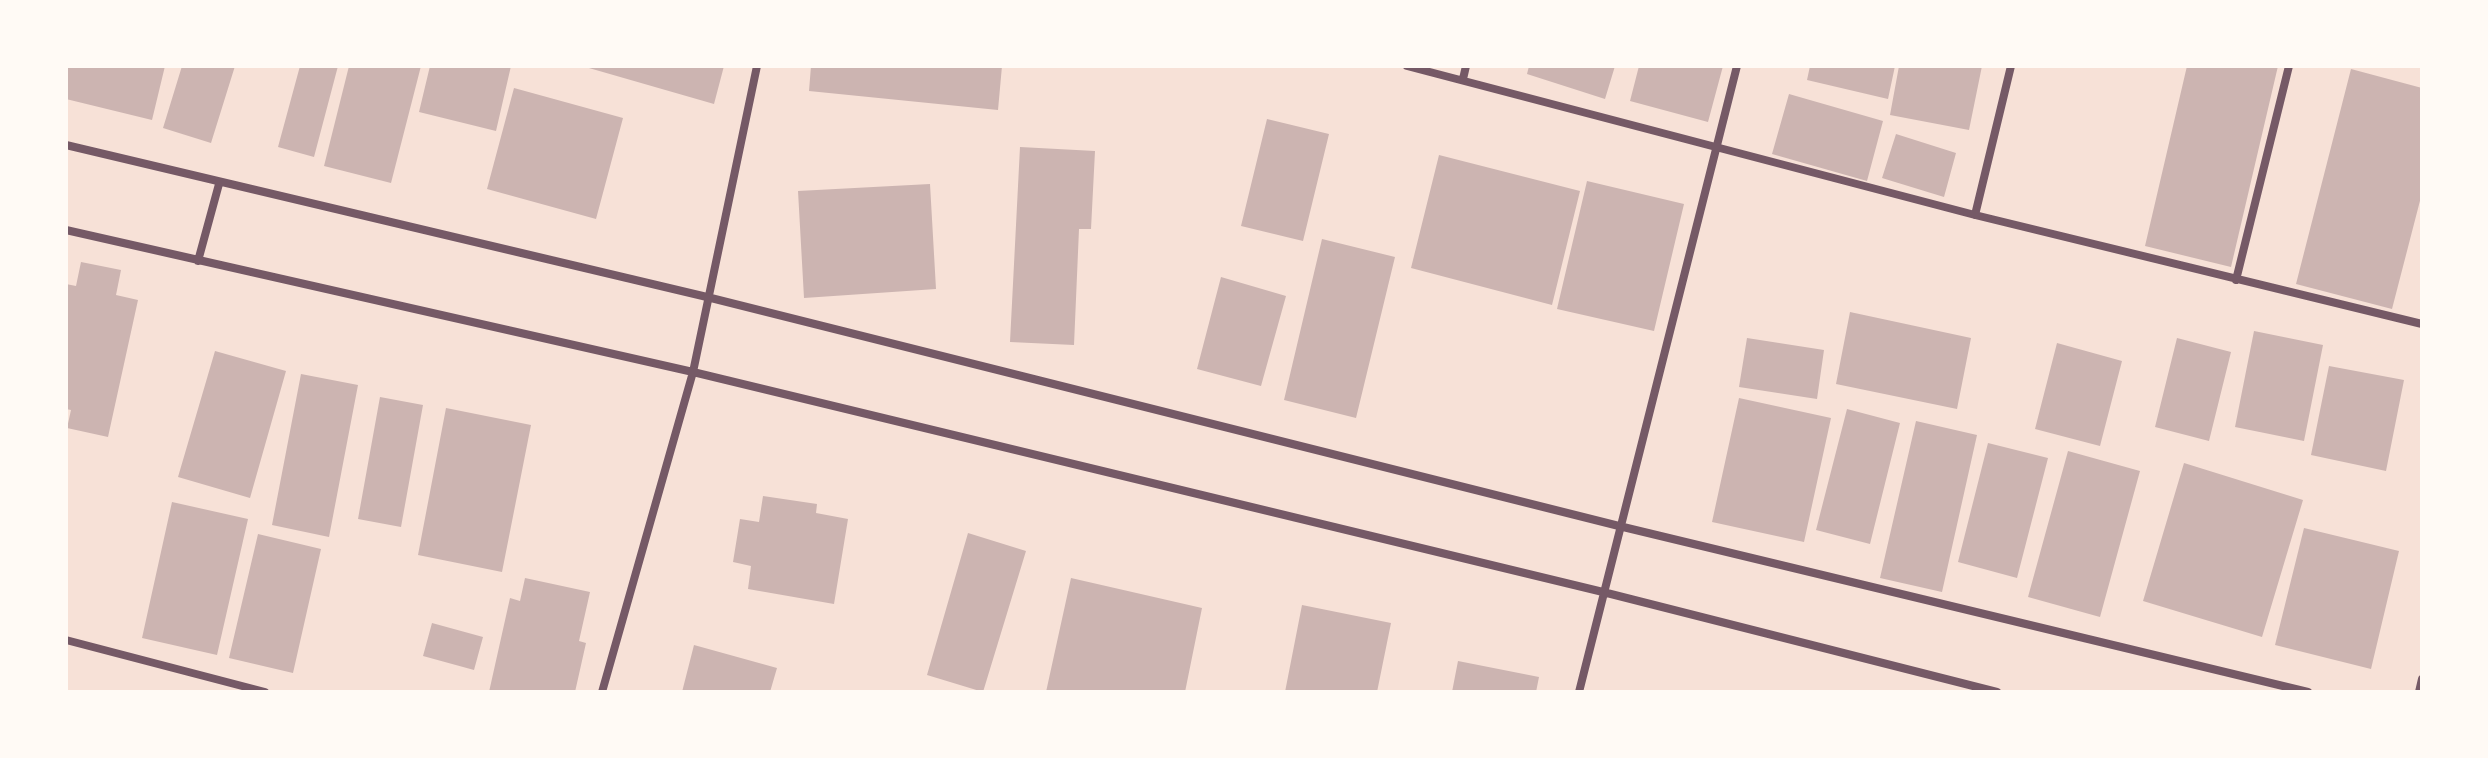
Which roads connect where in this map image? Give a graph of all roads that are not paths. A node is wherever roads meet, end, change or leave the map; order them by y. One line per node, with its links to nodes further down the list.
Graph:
1 (757, 66): 15 (street)
2 (1407, 66): 7 (street)
3 (1466, 66): 7 (street)
4 (1737, 66): 9 (street)
5 (2011, 66): 11 (street)
6 (2289, 66): 14 (street)
7 (1463, 79): 9 (street)
8 (66, 145): 10 (street)
9 (1716, 147): 11 (street); 18 (street)
10 (219, 184): 13 (street); 15 (street)
11 (1975, 215): 14 (street)
12 (66, 230): 13 (street)
13 (198, 261): 17 (street)
14 (2236, 280): 16 (street)
15 (707, 297): 17 (street); 18 (street)
16 (2422, 324)
17 (693, 372): 19 (street); 23 (street)
18 (1619, 526): 19 (street); 26 (street)
19 (1603, 592): 24 (street); 25 (street)
20 (66, 640): 22 (street)
21 (2422, 679): 27 (street)
22 (265, 692)
23 (602, 692)
24 (1579, 692)
25 (1997, 692)
26 (2308, 692)
27 (2419, 692)

